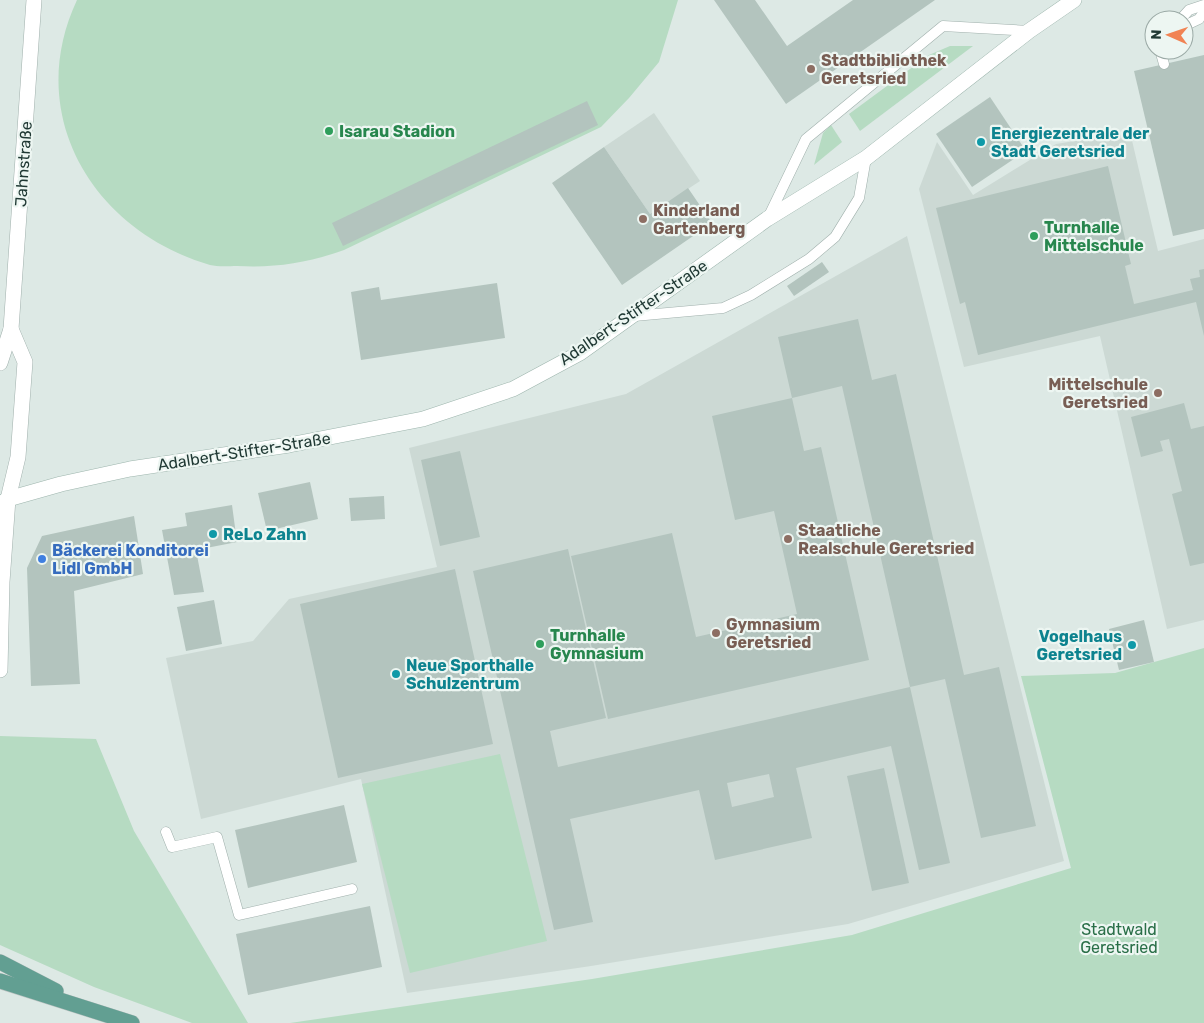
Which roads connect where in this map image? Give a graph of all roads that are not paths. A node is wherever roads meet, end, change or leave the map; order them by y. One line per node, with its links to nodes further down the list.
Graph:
1 (34, 0): 13 (street, Jahnstraße)
2 (1074, 0): 7 (street, Adalbert-Stifter-Straße)
3 (1204, 5): 4 (lane)
4 (1189, 10)
5 (1204, 12): 6 (lane)
6 (1194, 21)
7 (1030, 31): 10 (street, Adalbert-Stifter-Straße); 11 (lane)
8 (1163, 60): 9 (lane)
9 (1164, 64)
10 (866, 158): 11 (street, Adalbert-Stifter-Straße); 12 (lane)
11 (767, 219): 12 (street, Adalbert-Stifter-Straße)
12 (630, 316): 16 (street, Adalbert-Stifter-Straße)
13 (11, 329): 14 (street, Jahnstraße); 16 (street, Jahnstraße)
14 (0, 363)
15 (0, 485): 16 (street)
16 (4, 501): 17 (street, Jahnstraße)
17 (0, 670)
18 (166, 832): 19 (lane)
19 (352, 889)
20 (0, 962): 22 (main road)
21 (0, 981): 22 (main road)
22 (88, 1008): 23 (main road)
23 (132, 1023)

